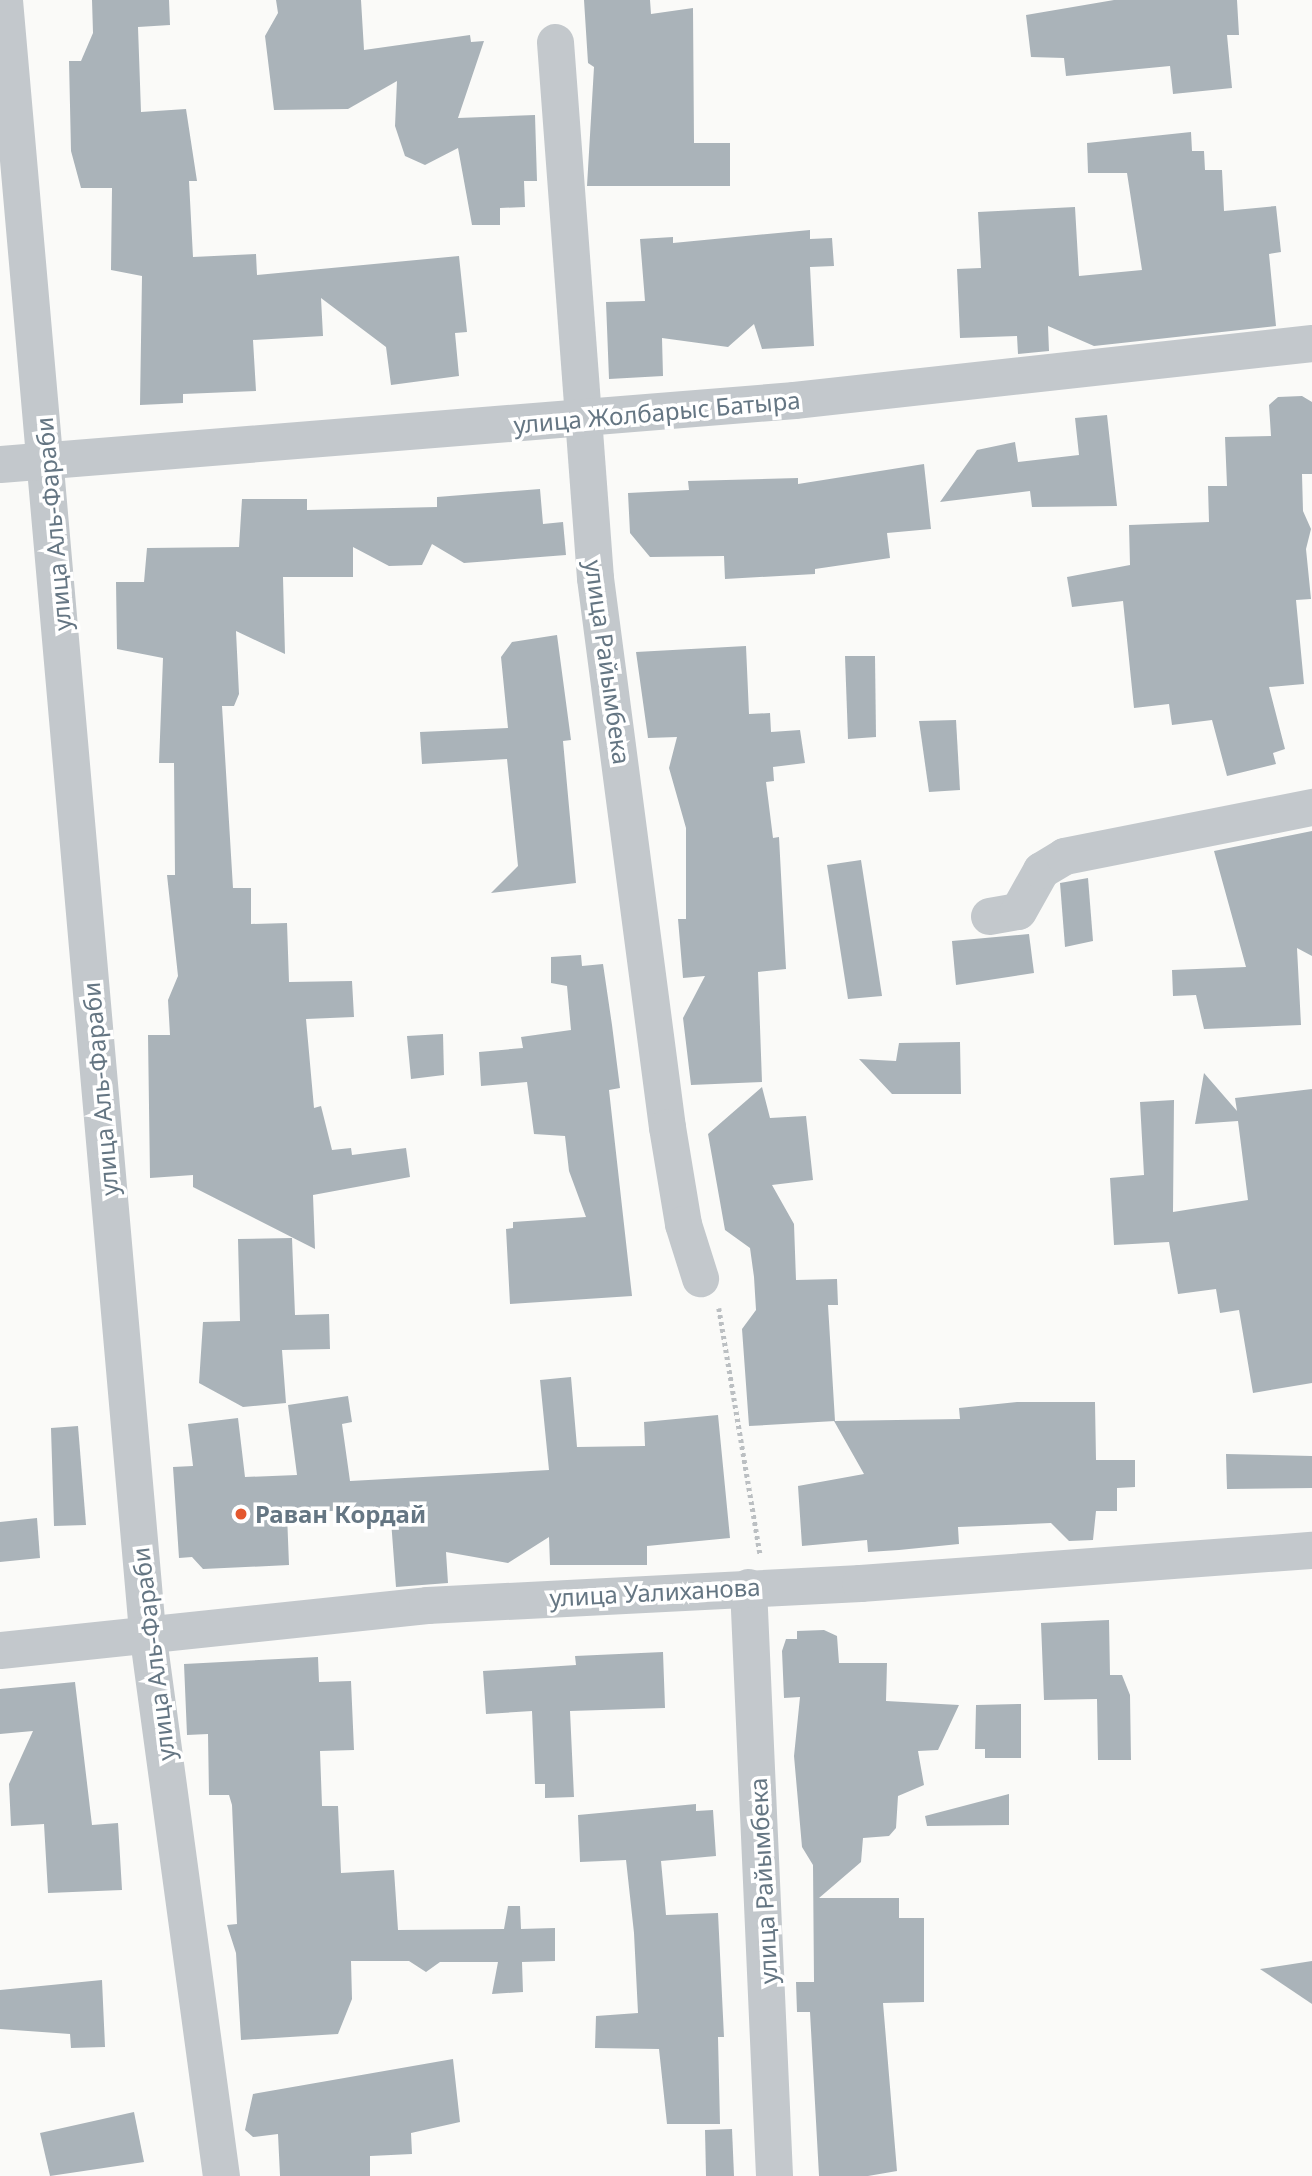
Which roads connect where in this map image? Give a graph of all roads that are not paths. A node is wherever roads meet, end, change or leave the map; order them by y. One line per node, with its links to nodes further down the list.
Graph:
1 (4, 0): 5 (street, улица Аль-Фараби)
2 (555, 42): 4 (street, улица Райымбека)
3 (1312, 343): 4 (street, улица Жолбарыс Батыра)
4 (579, 420): 5 (street, улица Жолбарыс Батыра); 9 (street, улица Райымбека)
5 (48, 459): 6 (street, улица Жолбарыс Батыра); 12 (street, улица Аль-Фараби)
6 (0, 464)
7 (1312, 807): 8 (street)
8 (989, 916)
9 (700, 1278)
10 (1312, 1550): 11 (street, улица Уалиханова)
11 (756, 1587): 12 (street, улица Уалиханова); 15 (street, улица Райымбека)
12 (147, 1631): 13 (street, улица Уалиханова); 14 (street, улица Аль-Фараби)
13 (0, 1650)
14 (222, 2176)
15 (774, 2176)

